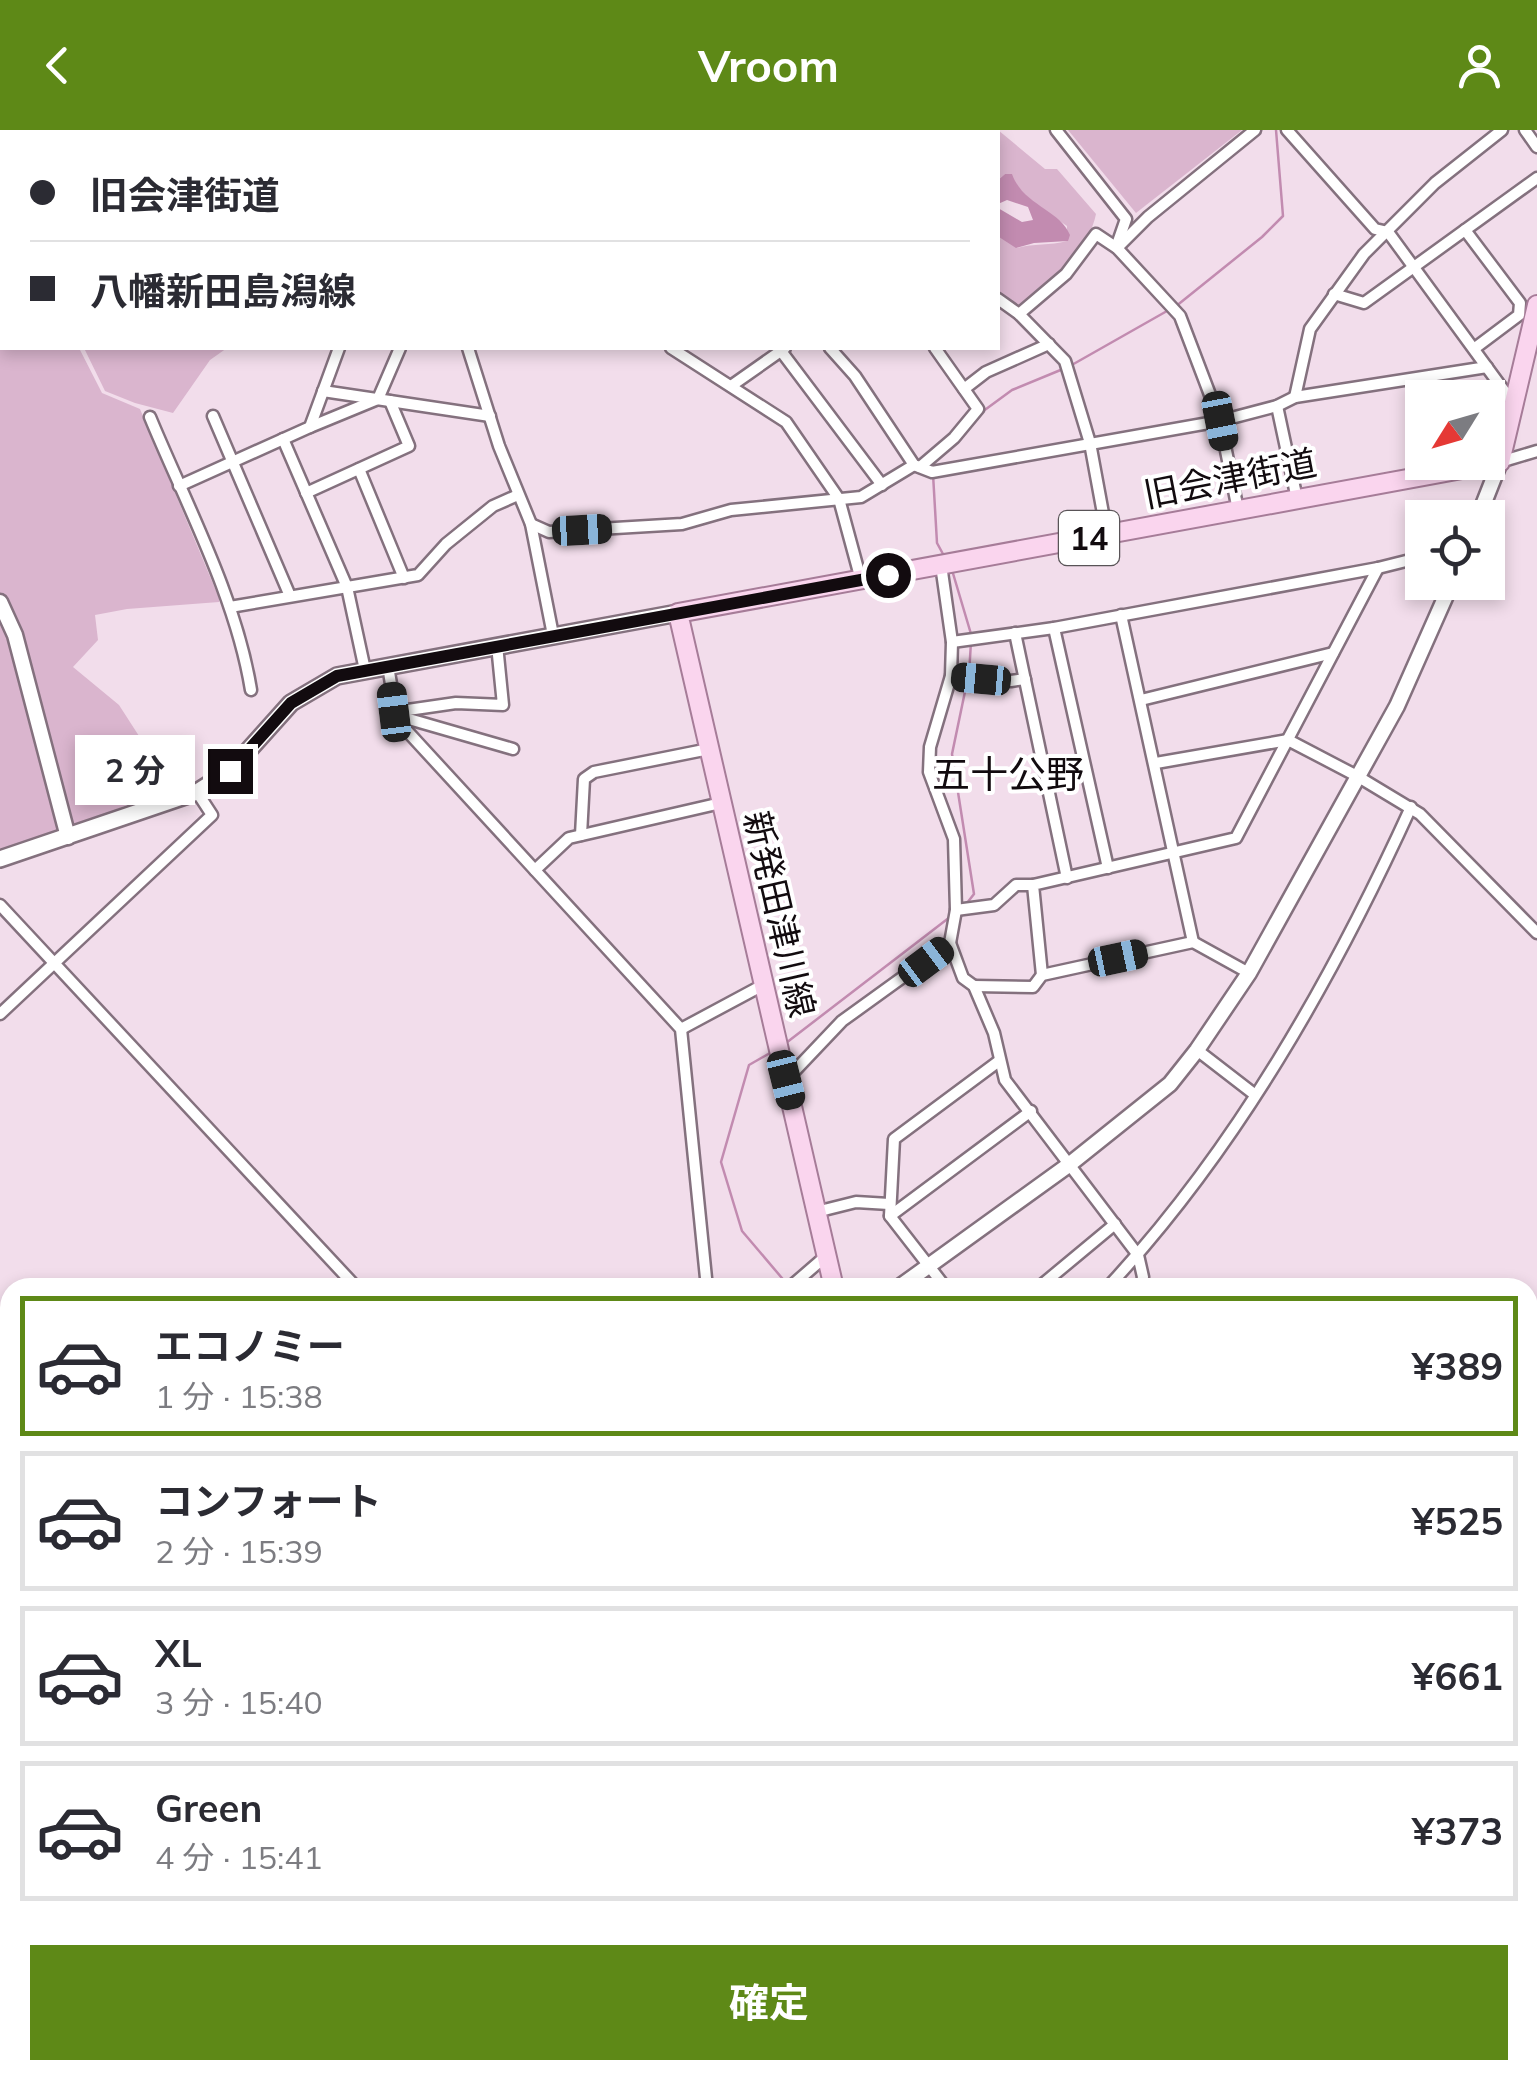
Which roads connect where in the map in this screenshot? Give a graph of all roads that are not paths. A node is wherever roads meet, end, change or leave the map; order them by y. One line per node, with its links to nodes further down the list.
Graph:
1 (1056, 130): 10 (street)
2 (1255, 130): 10 (street)
3 (1287, 130): 9 (street)
4 (1502, 130): 9 (street)
5 (1525, 130): 6 (street)
6 (1537, 147)
7 (1537, 178): 8 (street)
8 (1466, 230): 11 (street); 14 (street)
9 (1388, 232): 11 (street); 12 (street)
10 (1117, 248): 15 (street); 37 (street)
11 (1416, 266): 12 (street); 17 (street)
12 (1334, 294): 30 (street)
13 (1000, 300): 15 (street)
14 (1530, 310): 17 (street); 32 (main road)
15 (1019, 314): 16 (street)
16 (1048, 344): 28 (street); 41 (street)
17 (1475, 348): 26 (street)
18 (339, 350): 29 (street)
19 (399, 350): 31 (street)
20 (469, 350): 35 (street)
21 (675, 350): 27 (street)
22 (783, 350): 27 (street)
23 (785, 350): 48 (street)
24 (832, 350): 45 (street)
25 (936, 350): 28 (street)
26 (1487, 367): 30 (street); 32 (street)
27 (731, 386): 52 (street)
28 (964, 389): 45 (street)
29 (324, 391): 31 (street); 38 (street)
30 (1296, 398): 33 (street)
31 (384, 400): 35 (street); 38 (street); 46 (street)
32 (1514, 404): 40 (main road)
33 (1277, 406): 37 (street); 53 (street)
34 (213, 416): 44 (street)
35 (490, 416): 51 (street)
36 (150, 417): 49 (street)
37 (1220, 421): 41 (street); 54 (street)
38 (310, 427): 39 (street)
39 (284, 439): 44 (street); 50 (street)
40 (1505, 441)
41 (1090, 443): 45 (street); 56 (street)
42 (1537, 450): 43 (street)
43 (1505, 460)
44 (234, 461): 49 (street); 63 (street)
45 (917, 466): 48 (street)
46 (359, 470): 50 (street); 60 (street)
47 (1405, 479): 53 (main road, 旧会津街道 / 14)
48 (882, 485): 52 (street)
49 (179, 486): 66 (street)
50 (306, 493): 62 (street)
51 (518, 495): 55 (street); 60 (street)
52 (838, 499): 55 (street); 61 (street)
53 (1296, 499): 54 (main road, 旧会津街道 / 14)
54 (1238, 510): 56 (main road, 旧会津街道 / 14)
55 (531, 524): 71 (street)
56 (1107, 535): 58 (main road, 旧会津街道 / 14)
57 (1405, 561): 59 (street)
58 (941, 565): 61 (main road, 旧会津街道 / 14); 72 (street)
59 (1378, 568): 68 (street); 74 (street)
60 (404, 578): 62 (street)
61 (861, 580): 67 (main road, 旧会津街道 / 14)
62 (346, 587): 63 (street); 76 (street)
63 (290, 596): 66 (street)
64 (1444, 600): 86 (street)
65 (0, 602): 91 (street)
66 (230, 608): 79 (street)
67 (678, 613): 71 (main road); 84 (main road, 新発田津川線)
68 (1121, 615): 69 (street); 80 (street)
69 (1054, 628): 70 (street); 94 (street)
70 (1015, 633): 72 (street); 78 (street)
71 (552, 635): 73 (main road)
72 (952, 642): 77 (street)
73 (497, 646): 75 (main road); 81 (street)
74 (1333, 653): 80 (street); 82 (street)
75 (388, 666): 76 (main road); 81 (street)
76 (365, 670): 87 (main road)
77 (951, 676): 78 (street); 99 (street)
78 (1025, 679): 96 (street)
79 (251, 690)
80 (1141, 700): 85 (street)
81 (394, 713): 83 (street); 95 (street)
82 (1288, 740): 85 (street); 86 (street); 92 (street)
83 (513, 749)
84 (709, 749): 88 (main road, 新発田津川線); 90 (street)
85 (1156, 762): 92 (street)
86 (1357, 776): 89 (street); 104 (street)
87 (197, 792): 91 (main road); 103 (street)
88 (721, 803): 90 (street); 106 (main road, 新発田津川線)
89 (1411, 807): 100 (street); 113 (street)
90 (581, 835): 95 (street)
91 (68, 837): 93 (main road)
92 (1176, 853): 94 (street); 101 (street)
93 (0, 859)
94 (1108, 868): 96 (street)
95 (535, 870): 109 (street)
96 (1067, 878): 97 (street)
97 (1033, 886): 99 (street); 105 (street)
98 (0, 905): 103 (street)
99 (956, 910): 102 (street)
100 (1537, 934)
101 (1194, 942): 104 (street); 105 (street)
102 (950, 944): 107 (street); 112 (street)
103 (55, 962): 108 (street); 122 (street)
104 (1249, 973): 110 (street)
105 (1042, 975): 107 (street)
106 (763, 986): 109 (street); 112 (main road, 新発田津川線)
107 (974, 986): 111 (street)
108 (0, 1014)
109 (681, 1029): 123 (street)
110 (1197, 1050): 113 (street); 115 (street)
111 (999, 1060): 114 (street); 116 (street)
112 (786, 1080): 117 (main road, 新発田津川線)
113 (1254, 1094): 119 (street)
114 (1031, 1111): 115 (street); 116 (street)
115 (1070, 1164): 118 (street); 121 (street)
116 (889, 1210): 117 (street); 121 (street)
117 (816, 1212): 120 (main road, 新発田津川線)
118 (1115, 1224): 119 (street); 128 (street)
119 (1138, 1255): 129 (street); 130 (street)
120 (826, 1256): 124 (street); 125 (main road, 新発田津川線)
121 (930, 1264): 126 (street); 127 (street)
122 (348, 1278)
123 (706, 1278)
124 (801, 1278)
125 (832, 1278)
126 (911, 1278)
127 (939, 1278)
128 (1050, 1278)
129 (1116, 1278)
130 (1143, 1278)

